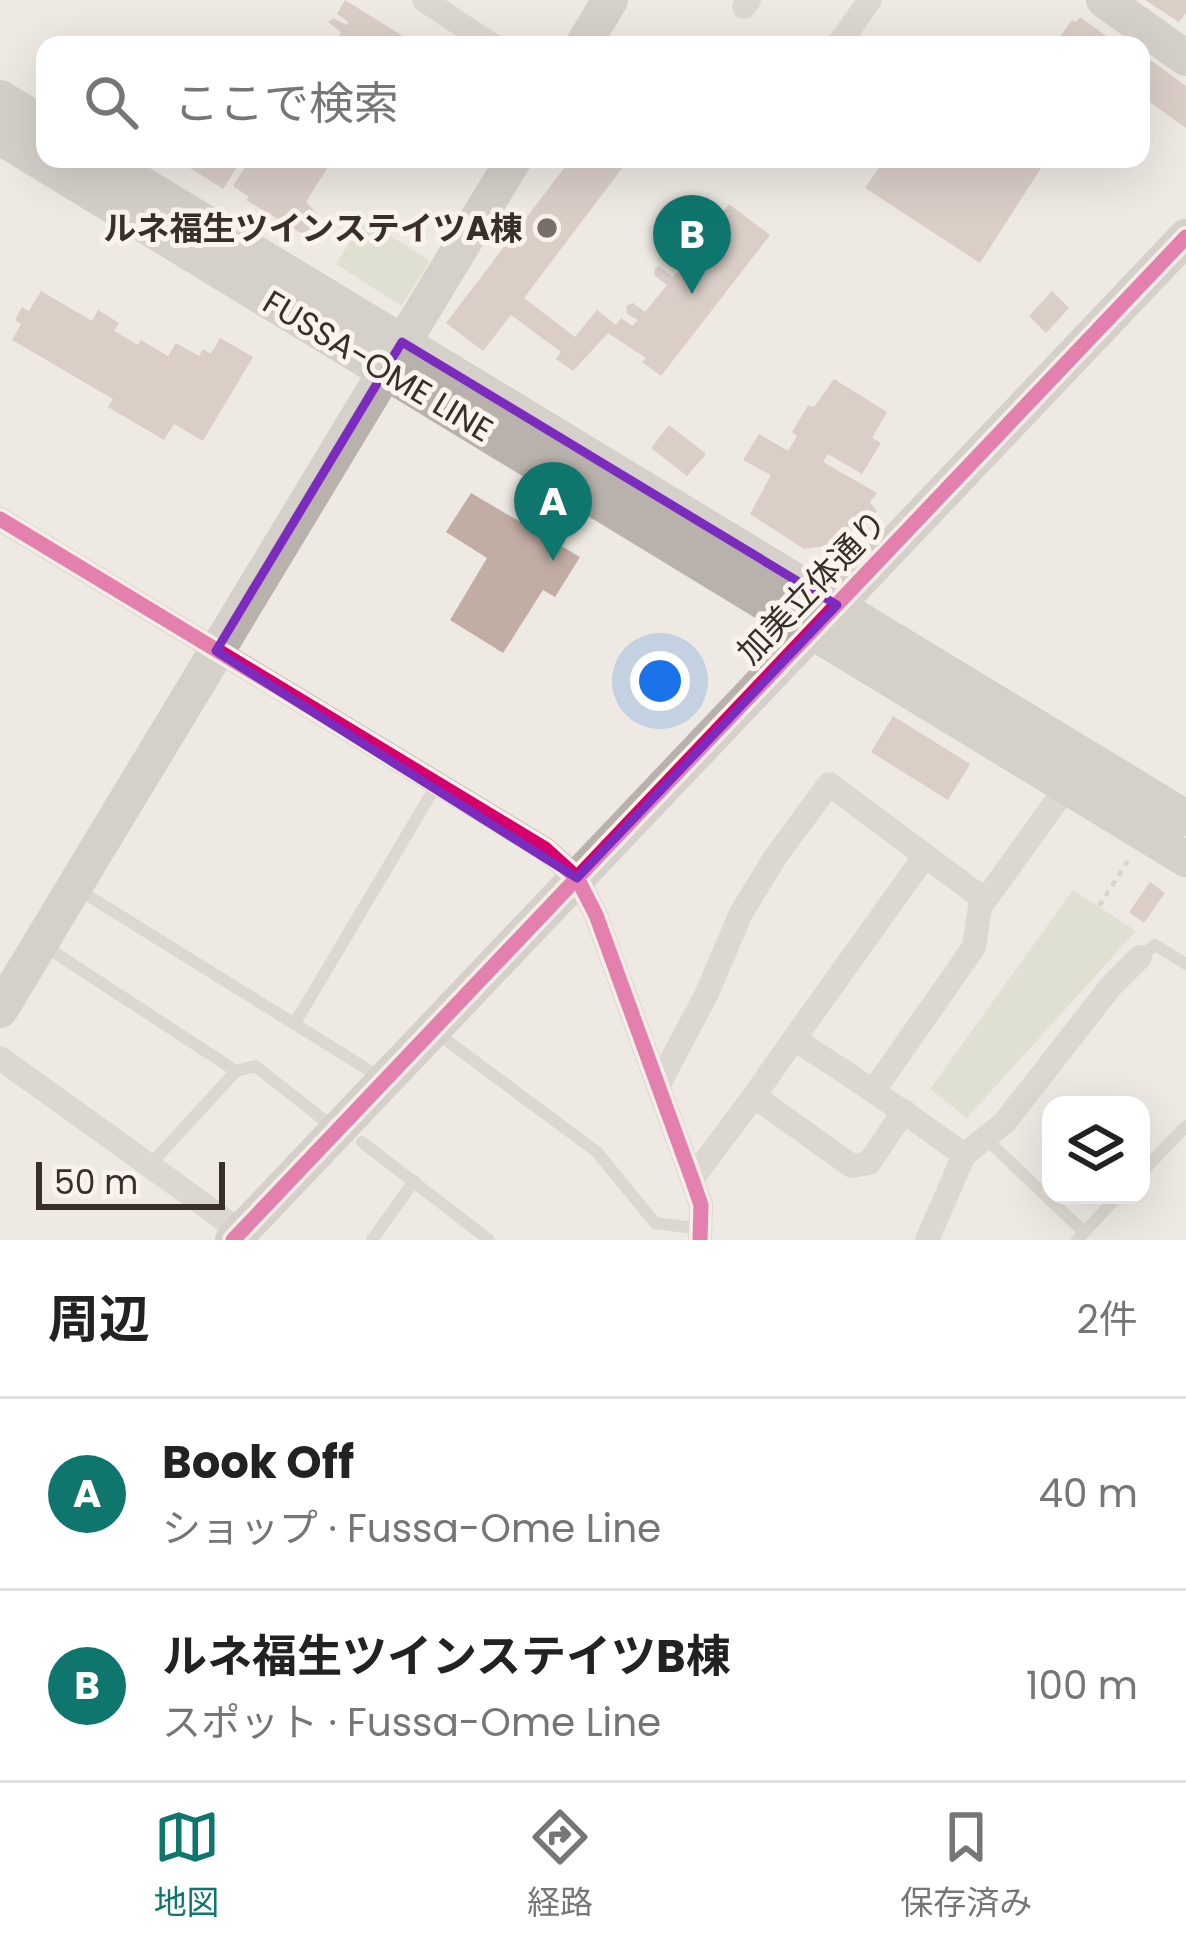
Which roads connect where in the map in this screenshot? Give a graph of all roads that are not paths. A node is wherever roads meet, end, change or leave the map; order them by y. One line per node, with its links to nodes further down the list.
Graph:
1 (424, 0): 5 (street)
2 (610, 0): 6 (main road)
3 (870, 0): 7 (street)
4 (1104, 0): 8 (main road)
5 (478, 36)
6 (588, 36)
7 (844, 36)
8 (1186, 58)
9 (0, 98): 10 (main road)
10 (36, 120)
11 (0, 137): 12 (main road, FUSSA-OME LINE)
12 (36, 157)
13 (56, 168): 17 (main road, FUSSA-OME LINE)
14 (113, 168): 17 (main road, FUSSA-OME LINE)
15 (508, 168): 17 (main road)
16 (1186, 237): 19 (main road, 加美立体通り)
17 (393, 356): 19 (main road, FUSSA-OME LINE); 20 (main road, FUSSA-OME LINE); 21 (main road)
18 (0, 519): 21 (street)
19 (837, 605): 20 (main road, 加美立体通り); 24 (main road, FUSSA-OME LINE)
20 (811, 632): 23 (main road, FUSSA-OME LINE); 26 (main road, 加美立体通り)
21 (216, 650): 22 (street); 27 (main road)
22 (437, 784): 26 (street); 33 (lane)
23 (1066, 788): 24 (main road, FUSSA-OME LINE); 28 (street)
24 (1174, 836)
25 (925, 856): 28 (street); 35 (street); 39 (street)
26 (577, 878): 34 (main road, 加美立体通り); 39 (street)
27 (73, 886): 29 (main road); 33 (lane)
28 (986, 901): 40 (street)
29 (40, 943): 32 (main road); 37 (lane)
30 (1140, 957): 31 (lane); 45 (street)
31 (1186, 964)
32 (0, 1010)
33 (295, 1023): 38 (lane)
34 (433, 1030): 38 (main road, 加美立体通り); 52 (lane)
35 (794, 1040): 40 (street); 41 (street)
36 (0, 1058): 48 (street)
37 (236, 1071): 44 (lane); 48 (lane)
38 (385, 1079): 44 (main road, 加美立体通り)
39 (659, 1084): 49 (street)
40 (874, 1090): 42 (street)
41 (754, 1096): 42 (street); 49 (street)
42 (904, 1111): 46 (street)
43 (1186, 1126): 47 (lane)
44 (350, 1136): 50 (lane); 54 (main road, 加美立体通り)
45 (986, 1138): 46 (street); 53 (lane)
46 (964, 1155): 57 (street)
47 (1150, 1164)
48 (151, 1165): 54 (street)
49 (692, 1179): 52 (street)
50 (414, 1181): 55 (lane); 56 (lane)
51 (1110, 1204): 53 (lane)
52 (701, 1235)
53 (1080, 1236)
54 (239, 1238)
55 (372, 1240)
56 (489, 1240)
57 (927, 1240)

